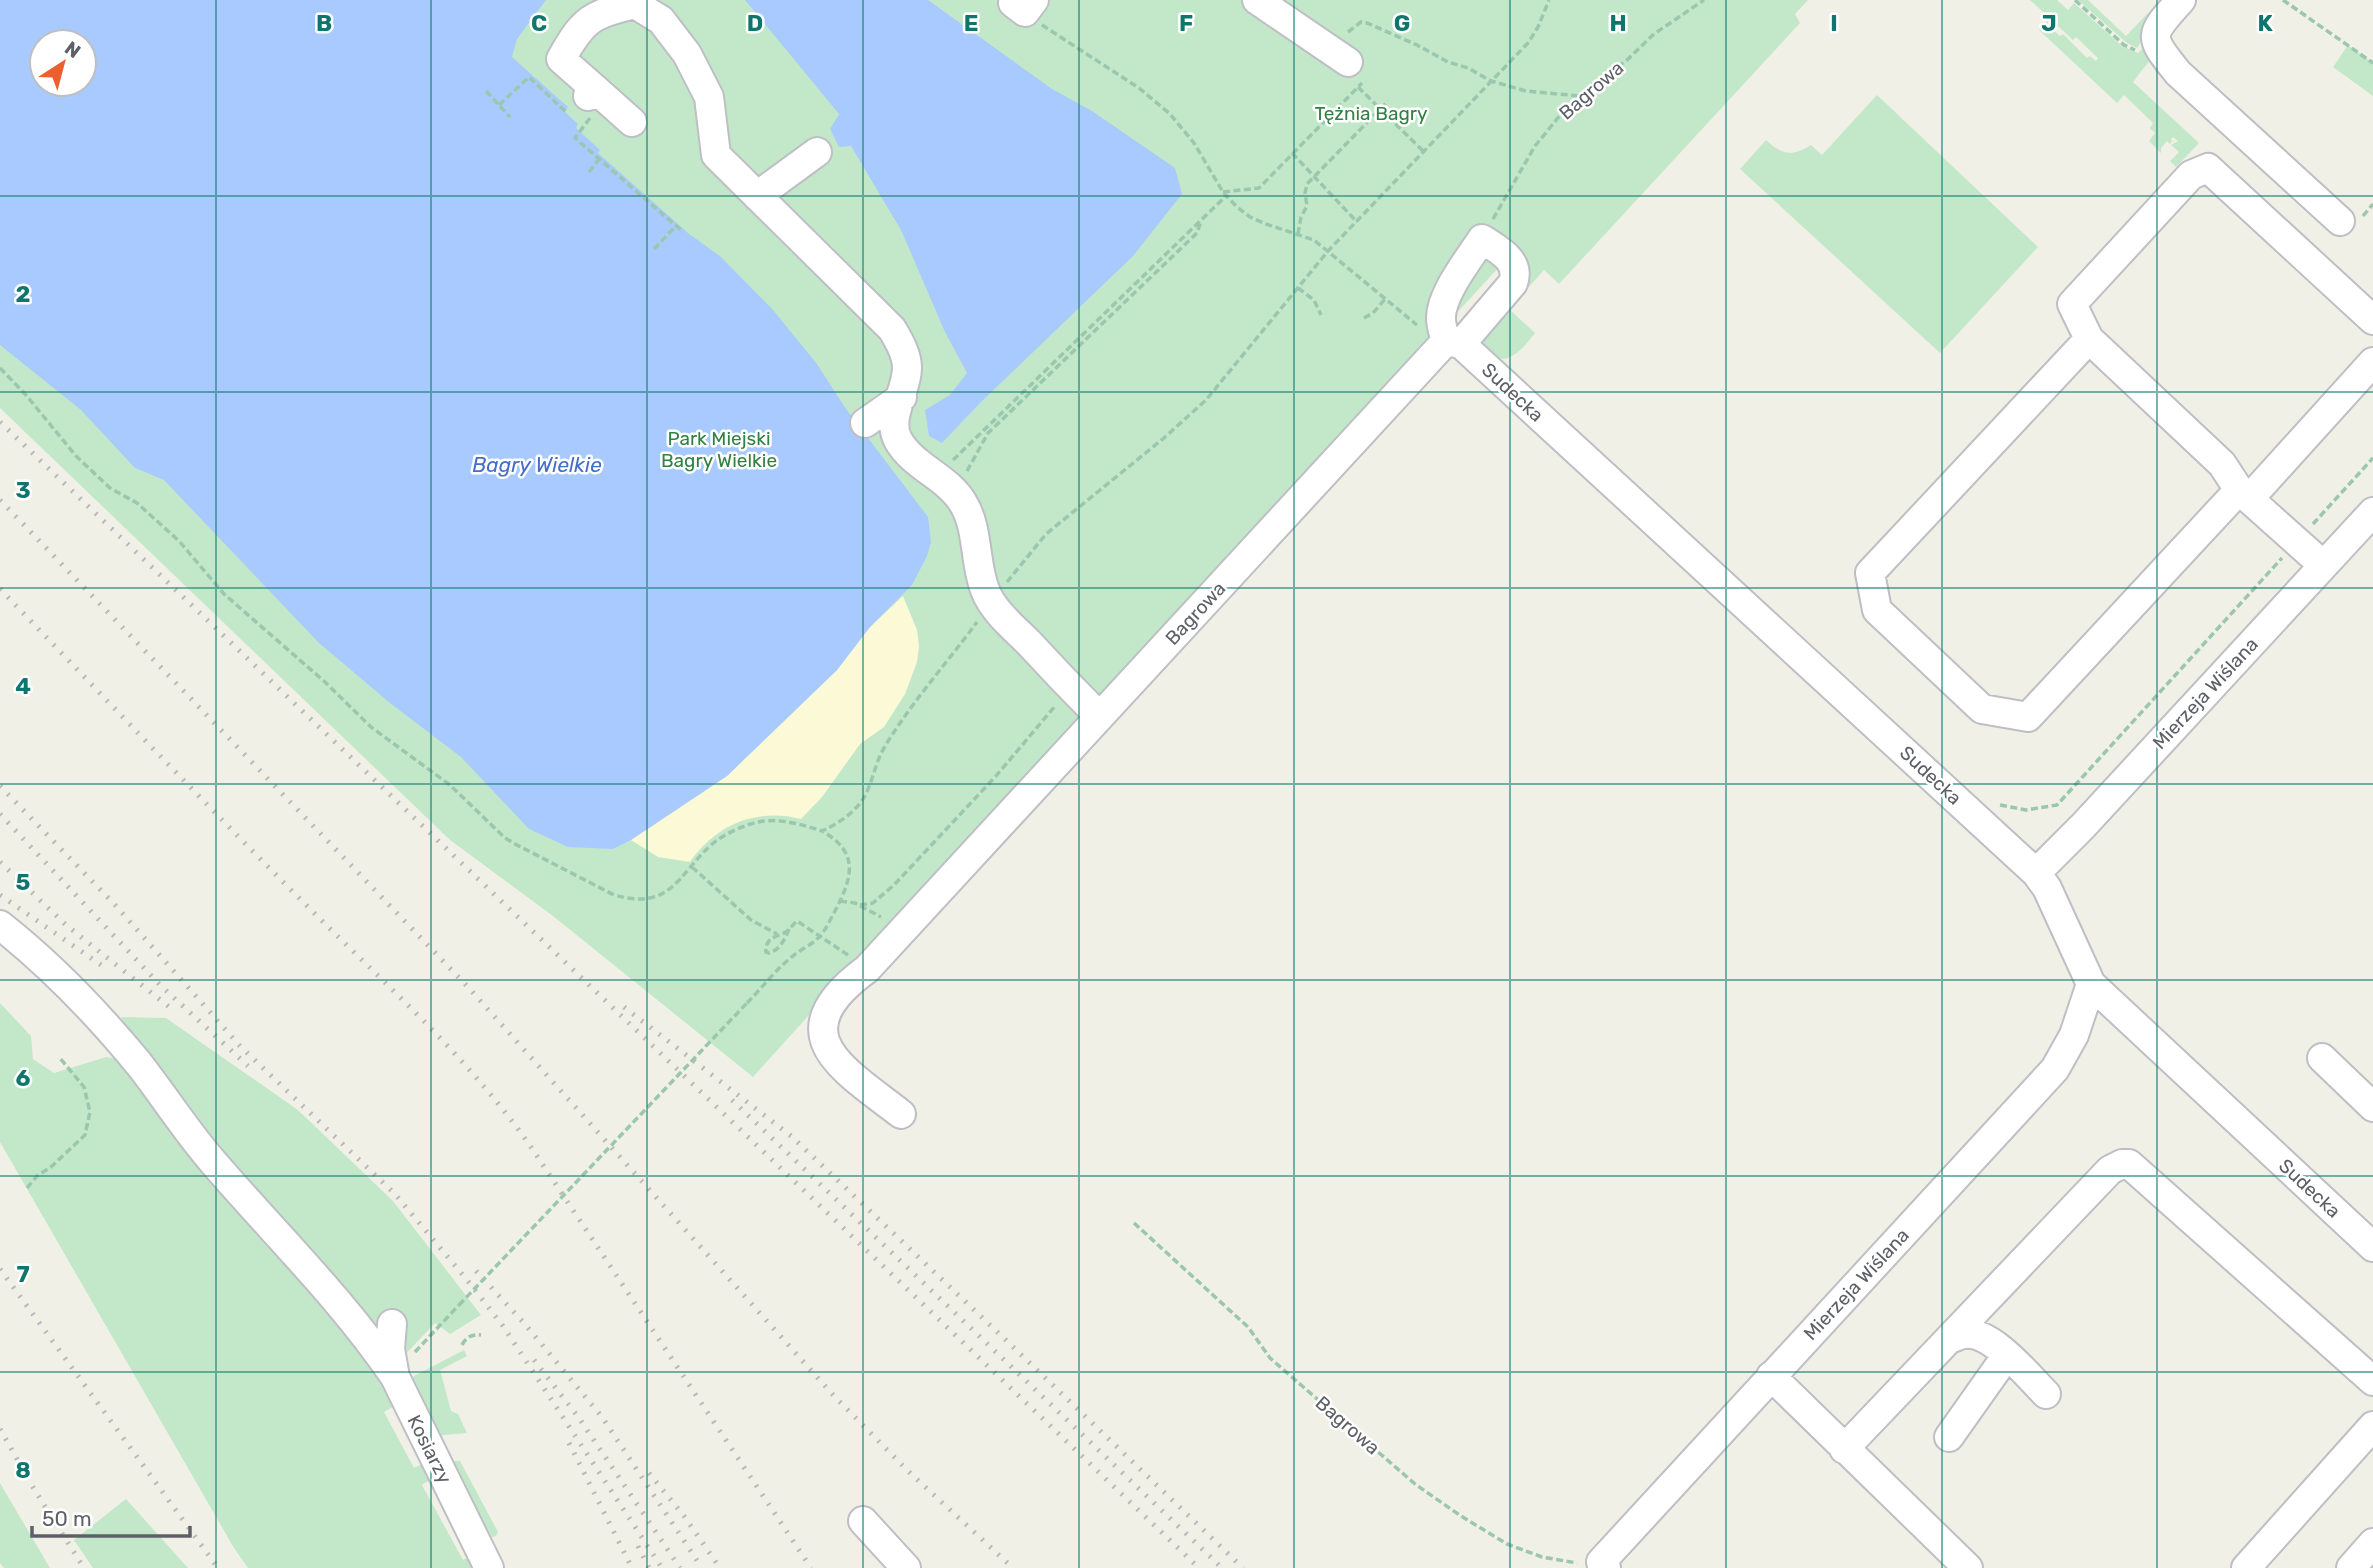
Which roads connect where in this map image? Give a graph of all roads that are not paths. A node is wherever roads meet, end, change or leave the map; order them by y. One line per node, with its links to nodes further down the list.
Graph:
1 (1257, 0): 3 (street)
2 (2180, 0): 7 (street)
3 (1350, 69)
4 (632, 122): 6 (street)
5 (817, 152): 6 (street)
6 (757, 196): 12 (street)
7 (2340, 221)
8 (2373, 320): 9 (street)
9 (2089, 339): 14 (street); 14 (street)
10 (1454, 342): 10 (street, Bagrowa); 17 (street, Bagrowa); 18 (street, Sudecka)
11 (2373, 362): 14 (street)
12 (902, 397): 13 (street); 17 (street)
13 (864, 424)
14 (2244, 494): 16 (street)
15 (2373, 512): 16 (street, Mierzeja Wiślana)
16 (2323, 565): 18 (street, Mierzeja Wiślana)
17 (1099, 716): 23 (street, Bagrowa)
18 (2036, 873): 20 (street, Sudecka)
19 (0, 925): 29 (street)
20 (2091, 984): 24 (street, Sudecka); 28 (street, Mierzeja Wiślana)
21 (2322, 1058): 22 (street)
22 (2373, 1107)
23 (901, 1114)
24 (2373, 1247)
25 (392, 1324): 29 (street, Kosiarzy)
26 (1949, 1339): 27 (street); 30 (street); 34 (street)
27 (2007, 1355): 31 (street); 33 (street)
28 (1771, 1376): 34 (street); 37 (street, Mierzeja Wiślana)
29 (395, 1377): 38 (street, Kosiarzy)
30 (2373, 1381)
31 (2046, 1394)
32 (2373, 1426): 41 (street)
33 (1949, 1437)
34 (1844, 1449): 40 (street)
35 (863, 1521): 39 (street)
36 (2373, 1543): 42 (street)
37 (1603, 1565)
38 (489, 1568)
39 (905, 1568)
40 (1968, 1568)
41 (2246, 1568)
42 (2351, 1568)

